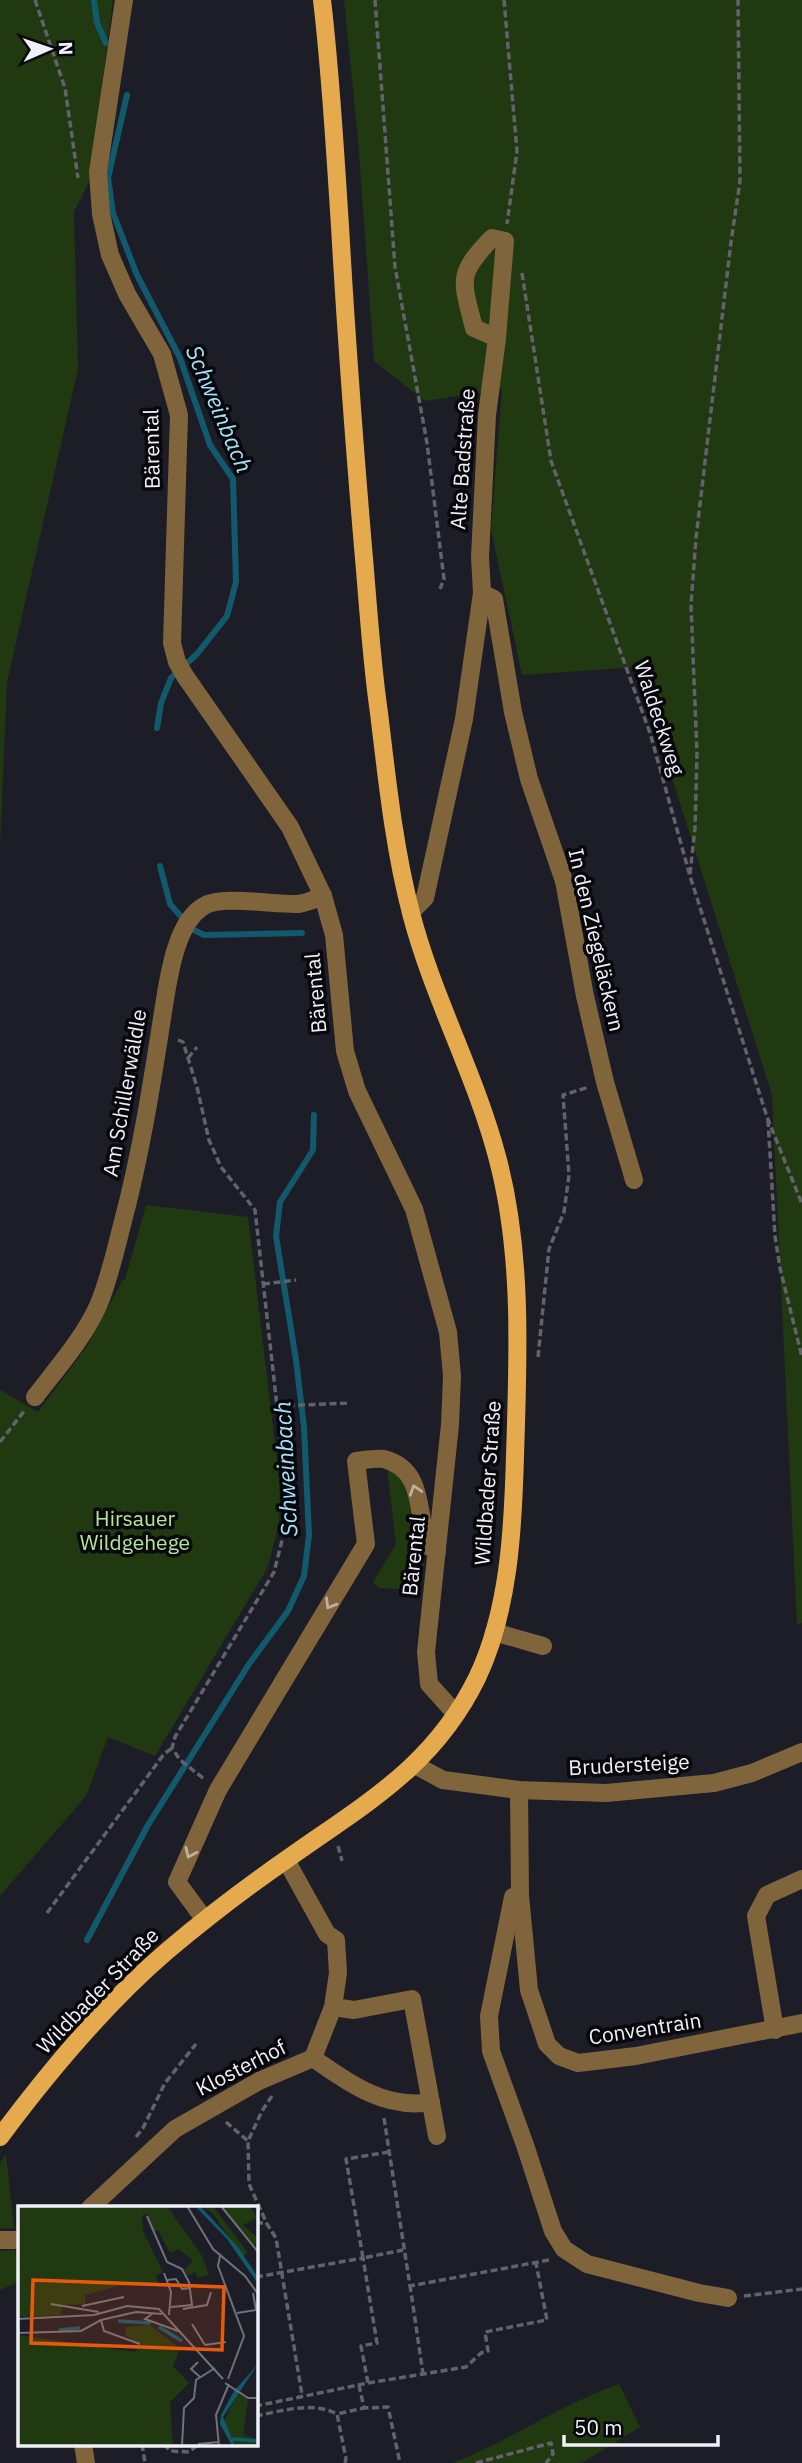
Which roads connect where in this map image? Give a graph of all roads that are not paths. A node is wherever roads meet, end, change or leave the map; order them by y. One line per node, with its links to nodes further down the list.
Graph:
1 (124, 0): 5 (street, Bärental)
2 (322, 0): 6 (main road, Wildbader Straße)
3 (497, 338): 3 (street, Alte Badstraße); 4 (street, Alte Badstraße)
4 (482, 593): 6 (street, Alte Badstraße); 7 (street, In den Ziegeläckern)
5 (323, 895): 8 (street, Am Schillerwäldle); 9 (street, Bärental)
6 (411, 912): 10 (main road, Wildbader Straße)
7 (634, 1180)
8 (35, 1397)
9 (438, 1551): 12 (street, Bärental); 19 (street, one-way to 19)
10 (494, 1632): 11 (street); 12 (main road, Wildbader Straße)
11 (543, 1646)
12 (456, 1713): 14 (main road, Wildbader Straße)
13 (802, 1752): 15 (street, Brudersteige)
14 (415, 1765): 15 (street, Brudersteige); 16 (main road, Wildbader Straße)
15 (519, 1790): 18 (street, Conventrain)
16 (286, 1860): 19 (main road, Wildbader Straße); 20 (street, Klosterhof)
17 (802, 1879): 22 (street)
18 (520, 1895): 22 (street, Conventrain); 30 (street)
19 (205, 1920): 26 (main road, Wildbader Straße)
20 (333, 2007): 23 (street, Klosterhof); 24 (street)
21 (802, 2023): 22 (street, Conventrain)
22 (775, 2030)
23 (313, 2058): 24 (street); 27 (street, Klosterhof)
24 (431, 2102): 25 (street)
25 (437, 2136)
26 (0, 2137)
27 (91, 2206)
28 (0, 2240): 29 (street)
29 (18, 2240)
30 (728, 2298)

